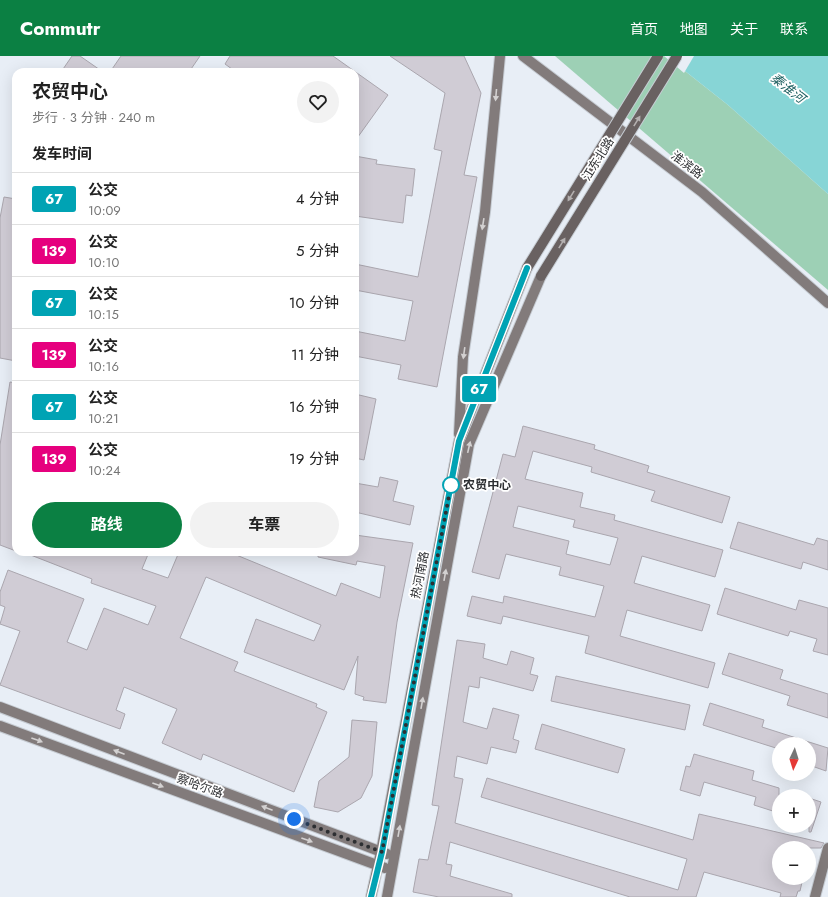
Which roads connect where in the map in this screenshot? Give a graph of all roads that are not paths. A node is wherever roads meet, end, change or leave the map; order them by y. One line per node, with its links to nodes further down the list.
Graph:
1 (500, 56): 8 (main road, one-way to 8)
2 (523, 56): 7 (main road, 淮滨路)
3 (658, 56): 5 (main road, 江东北路, one-way to 5, bridge)
4 (677, 56): 6 (main road, 江东北路, one-way to 4, bridge)
5 (527, 268): 8 (main road, 热河南路)
6 (541, 276): 13 (main road, 热河南路, one-way to 6)
7 (828, 303)
8 (459, 441): 12 (main road, 热河南路)
9 (0, 707): 12 (main road, 察哈尔路, one-way to 9)
10 (0, 726): 14 (main road, 察哈尔路, one-way to 14)
11 (828, 848): 18 (main road)
12 (382, 852): 13 (main road, 察哈尔路); 14 (main road, 热河南路)
13 (395, 856): 15 (main road, 热河南路)
14 (378, 866): 15 (main road, 察哈尔路); 16 (main road, 热河南路)
15 (392, 870): 17 (main road, 热河南路)
16 (371, 897)
17 (387, 897)
18 (815, 897)

